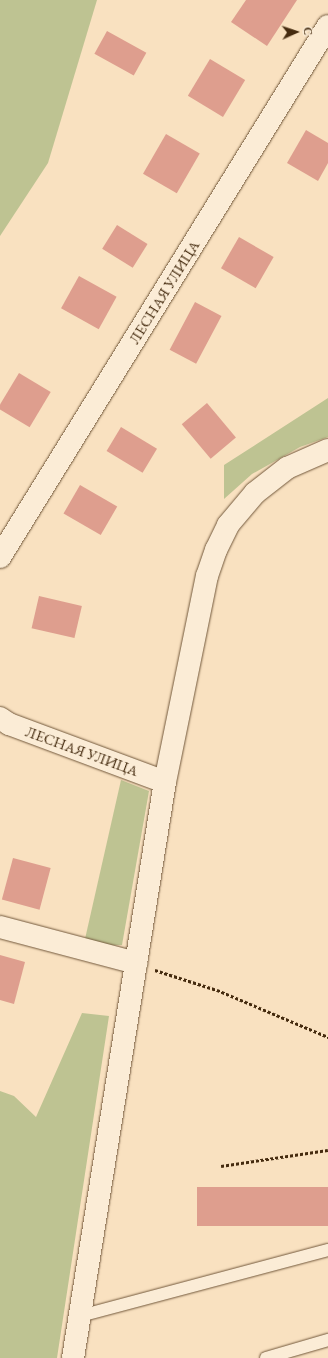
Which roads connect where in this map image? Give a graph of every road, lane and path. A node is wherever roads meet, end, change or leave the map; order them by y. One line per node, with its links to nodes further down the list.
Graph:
1 (328, 26): 3 (street, ЛЕСНАЯ УЛИЦА)
2 (328, 450): 5 (street)
3 (0, 558)
4 (0, 718): 5 (street, ЛЕСНАЯ УЛИЦА)
5 (165, 782): 7 (street)
6 (0, 927): 7 (street)
7 (136, 963): 8 (path); 12 (street)
8 (328, 1037)
9 (328, 1150): 10 (path)
10 (221, 1166)
11 (328, 1250): 12 (lane)
12 (80, 1316): 14 (street)
13 (328, 1340): 15 (lane)
14 (73, 1358)
15 (266, 1358)

